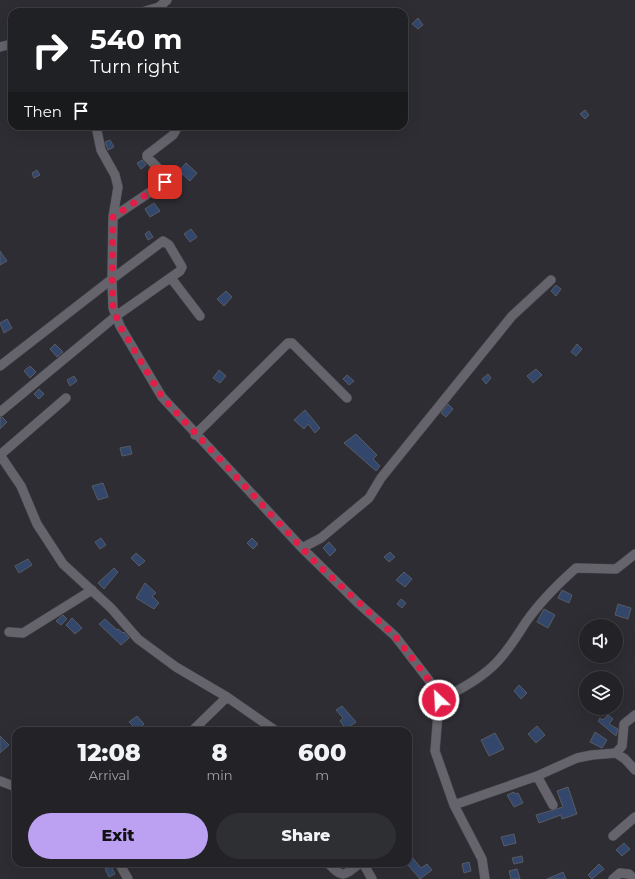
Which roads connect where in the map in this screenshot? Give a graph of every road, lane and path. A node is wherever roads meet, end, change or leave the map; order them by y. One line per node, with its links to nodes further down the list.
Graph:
1 (167, 0): 2 (street)
2 (156, 8)
3 (97, 130): 5 (street)
4 (176, 130): 5 (street)
5 (113, 217): 6 (street)
6 (112, 278): 7 (street); 9 (street); 11 (street)
7 (171, 278): 9 (street); 10 (street)
8 (550, 280): 17 (street)
9 (116, 316): 14 (street); 15 (street)
10 (200, 316)
11 (0, 366)
12 (66, 398): 16 (street)
13 (348, 398): 15 (street)
14 (0, 412)
15 (195, 435): 17 (street)
16 (0, 455): 19 (street)
17 (302, 548): 22 (street)
18 (635, 554): 22 (street)
19 (92, 590): 20 (street); 21 (street)
20 (9, 632)
21 (227, 697): 24 (street); 25 (street)
22 (439, 700): 31 (street)
23 (635, 715): 26 (street)
24 (196, 727)
25 (270, 727)
26 (616, 752): 27 (street); 28 (street)
27 (634, 768)
28 (537, 776): 31 (street); 32 (street)
29 (0, 781): 30 (street)
30 (12, 786)
31 (454, 805): 41 (street)
32 (553, 805)
33 (635, 817): 34 (street)
34 (613, 836)
35 (121, 867): 39 (street)
36 (331, 867): 37 (street)
37 (355, 867)
38 (365, 867): 40 (street)
39 (128, 879)
40 (372, 879)
41 (485, 879)
42 (613, 879): 43 (street)
43 (634, 879)

